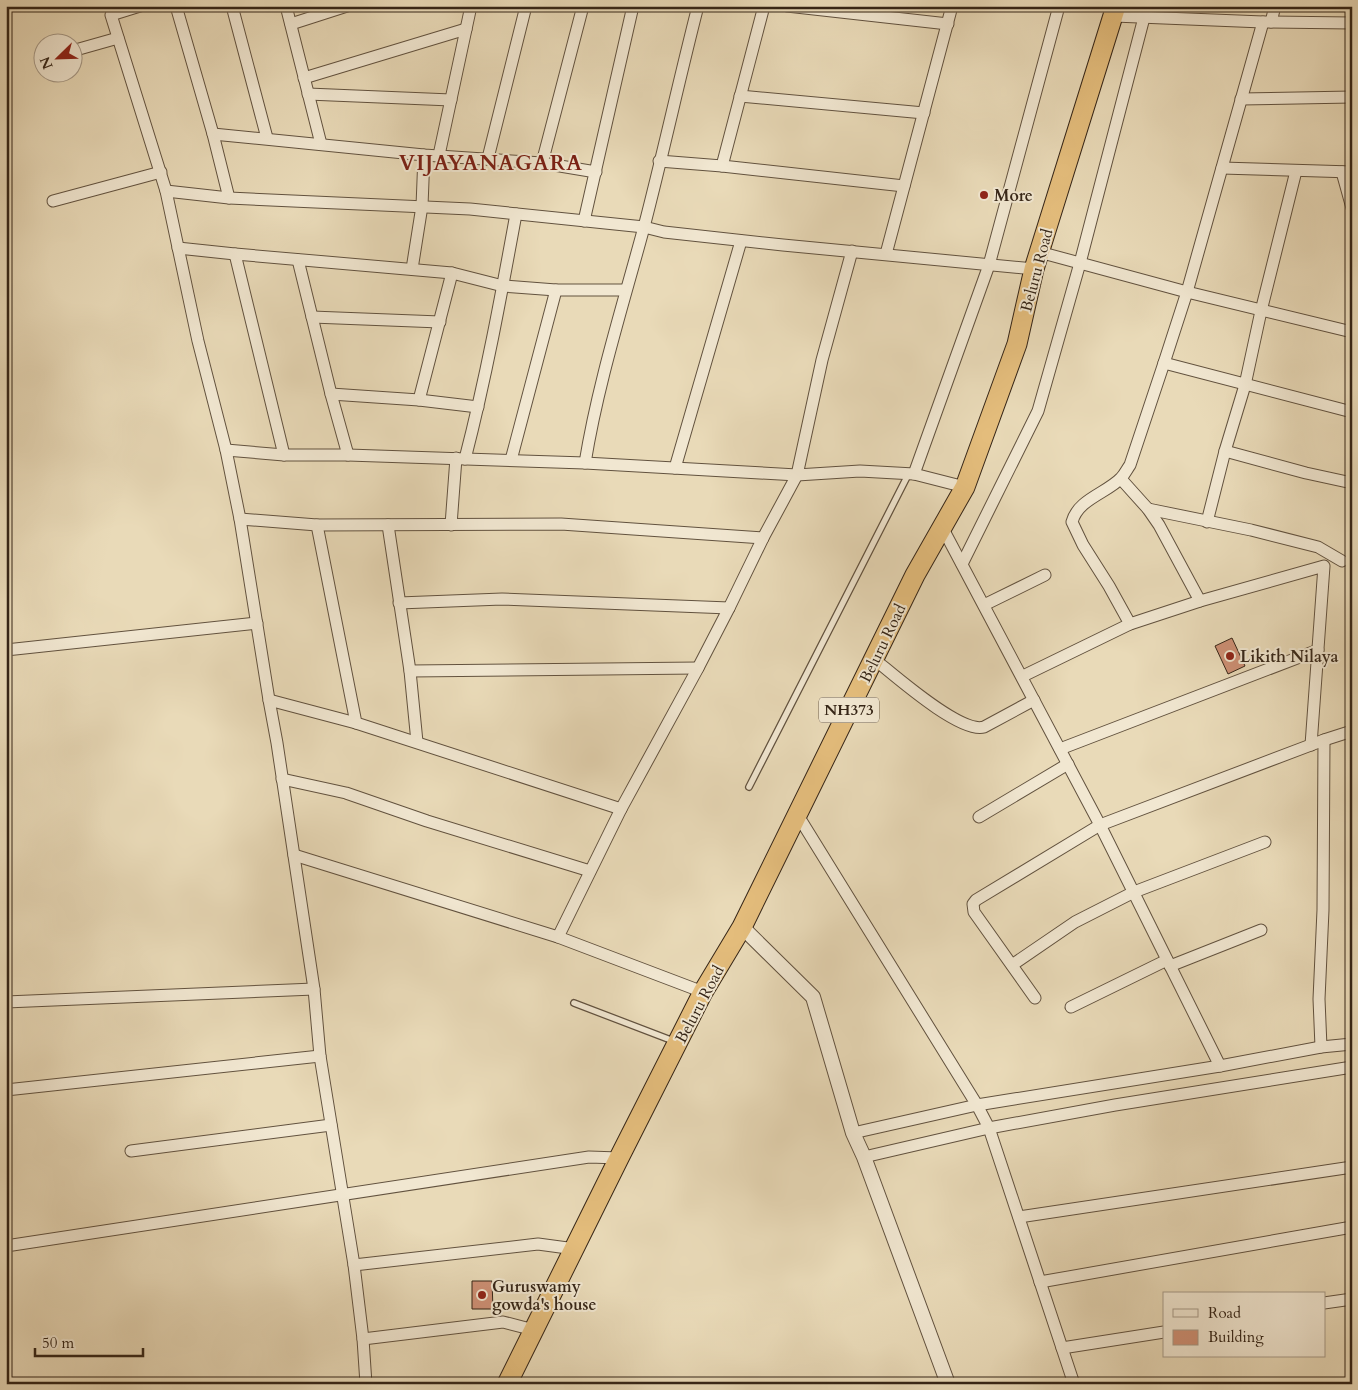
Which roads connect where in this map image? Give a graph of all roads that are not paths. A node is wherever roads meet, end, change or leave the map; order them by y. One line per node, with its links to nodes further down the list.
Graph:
1 (140, 6): 16 (street)
2 (176, 6): 33 (street)
3 (232, 6): 34 (street)
4 (286, 6): 21 (street)
5 (347, 6): 21 (street)
6 (471, 6): 23 (street)
7 (526, 6): 38 (street)
8 (583, 6): 40 (street)
9 (633, 6): 45 (street)
10 (698, 6): 39 (street)
11 (764, 6): 28 (street)
12 (787, 6): 22 (street)
13 (952, 6): 22 (street)
14 (1059, 6): 64 (street)
15 (1275, 6): 19 (street)
16 (109, 10): 24 (street)
17 (1115, 11): 18 (street); 62 (highway, Beluru Road / NH373)
18 (1146, 12): 19 (street); 63 (street)
19 (1267, 22): 20 (street); 30 (street)
20 (1352, 23)
21 (291, 24): 26 (street)
22 (948, 24): 32 (street)
23 (466, 29): 26 (street); 31 (street)
24 (118, 38): 25 (street); 44 (street)
25 (82, 48)
26 (304, 78): 27 (street)
27 (308, 94): 31 (street); 35 (street)
28 (740, 96): 32 (street); 41 (street)
29 (1352, 98): 30 (street)
30 (1241, 99): 42 (street)
31 (451, 100): 37 (street)
32 (924, 113): 47 (street)
33 (213, 134): 34 (street); 49 (street)
34 (267, 138): 35 (street)
35 (321, 144): 36 (street)
36 (424, 155): 37 (street); 51 (street)
37 (439, 155): 38 (street)
38 (488, 158): 40 (street)
39 (659, 161): 41 (street); 55 (street)
40 (542, 162): 45 (street)
41 (722, 166): 47 (street)
42 (1222, 168): 43 (street); 70 (street)
43 (1296, 171): 46 (street); 71 (street)
44 (161, 172): 48 (street); 50 (street)
45 (596, 172): 54 (street)
46 (1347, 172): 52 (street)
47 (904, 186): 60 (street)
48 (166, 191): 49 (street); 57 (street)
49 (228, 198): 51 (street)
50 (53, 201)
51 (422, 206): 53 (street); 65 (street)
52 (1352, 208)
53 (516, 214): 54 (street); 67 (street)
54 (584, 221): 55 (street)
55 (644, 227): 56 (street); 69 (street)
56 (741, 240): 58 (street); 88 (street)
57 (178, 248): 59 (street); 81 (street)
58 (852, 251): 60 (street); 90 (street)
59 (235, 254): 61 (street); 83 (street)
60 (886, 254): 64 (street)
61 (298, 260): 65 (street); 72 (street)
62 (1036, 261): 63 (street); 64 (street); 93 (highway, Beluru Road / NH373)
63 (1080, 263): 70 (street); 103 (street)
64 (989, 264): 89 (street)
65 (412, 269): 66 (street)
66 (452, 273): 67 (street); 73 (street)
67 (503, 286): 68 (street); 79 (street)
68 (556, 290): 69 (street); 86 (street)
69 (625, 290): 87 (street)
70 (1187, 292): 71 (street); 75 (street)
71 (1261, 311): 74 (street); 76 (street)
72 (312, 317): 73 (street); 77 (street)
73 (440, 322): 78 (street)
74 (1352, 332)
75 (1164, 363): 76 (street); 91 (street)
76 (1245, 385): 80 (street); 82 (street)
77 (331, 394): 78 (street); 84 (street)
78 (420, 400): 79 (street)
79 (478, 408): 85 (street)
80 (1352, 412)
81 (226, 450): 83 (street); 95 (street)
82 (1226, 451): 92 (street); 96 (street)
83 (284, 455): 84 (street)
84 (348, 455): 85 (street)
85 (460, 458): 86 (street); 98 (street)
86 (511, 460): 87 (street)
87 (586, 463): 88 (street)
88 (675, 468): 90 (street)
89 (912, 473): 90 (street); 93 (street); 128 (lane)
90 (797, 475): 101 (street)
91 (1121, 478): 94 (street); 111 (street)
92 (1352, 483)
93 (964, 487): 100 (highway, Beluru Road / NH373)
94 (1148, 509): 96 (street); 106 (street)
95 (240, 519): 97 (street); 110 (street)
96 (1207, 522): 102 (street)
97 (317, 525): 99 (street); 120 (street)
98 (451, 525): 99 (street); 101 (street)
99 (388, 526): 107 (street)
100 (942, 527): 103 (street); 114 (highway, Beluru Road / NH373)
101 (763, 538): 109 (street)
102 (1347, 559): 104 (street)
103 (962, 564): 108 (street)
104 (1324, 566): 106 (street); 113 (street)
105 (1045, 575): 108 (street)
106 (1200, 602): 111 (street)
107 (400, 603): 109 (street); 116 (street)
108 (984, 605): 117 (street)
109 (729, 608): 115 (street)
110 (257, 623): 112 (street); 118 (street)
111 (1130, 624): 117 (street)
112 (6, 650)
113 (1318, 650): 124 (street); 125 (street)
114 (874, 659): 119 (street); 130 (highway, Beluru Road / NH373)
115 (698, 668): 116 (street); 129 (street)
116 (410, 671): 123 (street)
117 (1023, 676): 119 (street)
118 (269, 700): 120 (street); 127 (street)
119 (1034, 700): 125 (street)
120 (356, 723): 123 (street)
121 (1352, 731): 122 (street)
122 (1324, 740): 124 (street); 149 (street)
123 (417, 742): 129 (street)
124 (1311, 745): 132 (street)
125 (1060, 749): 126 (street)
126 (1068, 764): 131 (street); 132 (street)
127 (282, 779): 134 (street); 135 (street)
128 (749, 787)
129 (621, 809): 135 (street)
130 (798, 814): 137 (highway, Beluru Road / NH373); 155 (street)
131 (979, 817)
132 (1100, 825): 136 (street); 141 (street)
133 (1265, 842): 136 (street)
134 (294, 855): 139 (street); 142 (street)
135 (590, 871): 139 (street)
136 (1134, 892): 140 (street); 141 (street)
137 (742, 927): 143 (highway, Beluru Road / NH373); 158 (street)
138 (1261, 930): 140 (street)
139 (558, 937): 143 (street)
140 (1169, 963): 147 (street); 152 (street)
141 (1012, 964): 144 (street)
142 (314, 989): 145 (street); 151 (street)
143 (703, 992): 148 (highway, Beluru Road / NH373)
144 (1035, 998)
145 (6, 1002)
146 (574, 1003): 148 (lane)
147 (1071, 1007)
148 (678, 1043): 161 (highway, Beluru Road / NH373)
149 (1321, 1047): 150 (street); 152 (street)
150 (1351, 1047)
151 (320, 1056): 154 (street); 156 (street)
152 (1220, 1066): 155 (street)
153 (1352, 1067): 157 (street)
154 (6, 1090)
155 (977, 1106): 157 (street); 158 (street)
156 (331, 1125): 159 (street); 163 (street)
157 (989, 1128): 160 (street); 164 (street)
158 (853, 1132): 160 (street)
159 (131, 1151)
160 (864, 1157): 178 (street)
161 (619, 1158): 163 (street); 167 (highway, Beluru Road / NH373)
162 (1352, 1167): 164 (street)
163 (342, 1196): 166 (street); 168 (street)
164 (1019, 1217): 169 (street)
165 (1352, 1228): 169 (street)
166 (6, 1246)
167 (575, 1249): 168 (street); 172 (highway, Beluru Road / NH373)
168 (354, 1265): 174 (street)
169 (1040, 1282): 175 (street)
170 (1352, 1299): 171 (street)
171 (1326, 1303)
172 (534, 1330): 174 (street); 177 (highway, Beluru Road / NH373)
173 (1163, 1332): 175 (street)
174 (363, 1338): 176 (street)
175 (1062, 1348): 179 (street)
176 (366, 1384)
177 (507, 1384)
178 (948, 1384)
179 (1074, 1384)

